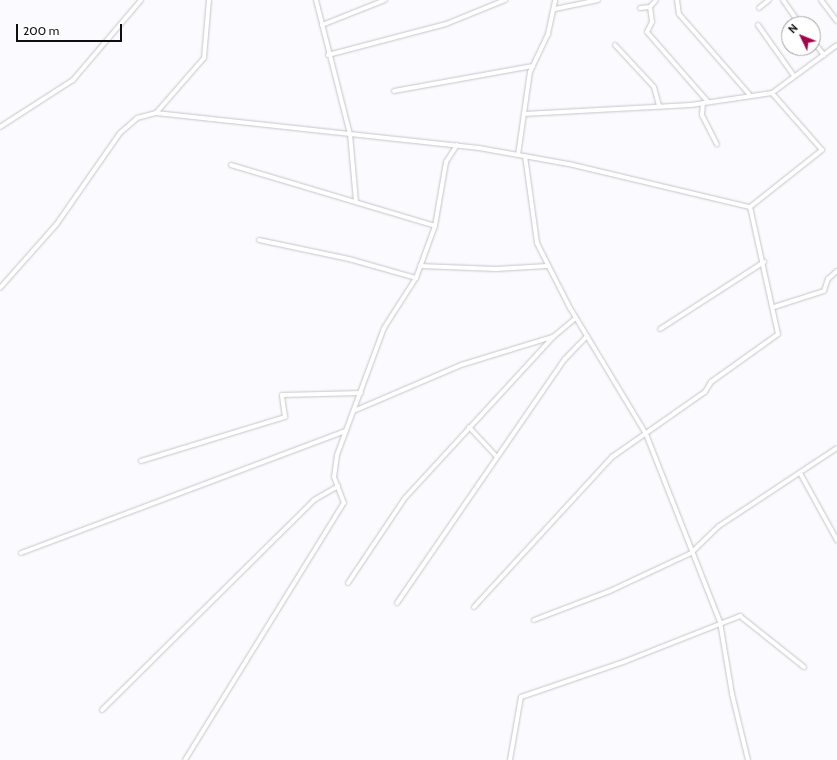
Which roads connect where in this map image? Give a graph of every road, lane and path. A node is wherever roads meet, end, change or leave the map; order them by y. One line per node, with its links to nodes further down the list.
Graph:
1 (141, 0): 36 (street)
2 (209, 0): 34 (street)
3 (316, 0): 19 (street)
4 (385, 0): 19 (street)
5 (505, 0): 24 (street)
6 (554, 0): 16 (street)
7 (598, 0): 16 (street)
8 (656, 0): 13 (street)
9 (677, 0): 30 (street)
10 (769, 0): 15 (street)
11 (782, 0): 17 (street)
12 (821, 0): 18 (street)
13 (650, 7): 14 (street); 31 (street)
14 (640, 8)
15 (759, 8)
16 (554, 9): 26 (street)
17 (794, 16)
18 (837, 21)
19 (322, 25): 24 (street)
20 (758, 25): 27 (street)
21 (615, 45): 33 (street)
22 (837, 45): 25 (street)
23 (821, 51): 25 (street)
24 (328, 55): 37 (street)
25 (824, 55): 27 (street)
26 (532, 66): 28 (street); 35 (street)
27 (794, 76): 29 (street)
28 (394, 91)
29 (772, 93): 30 (street); 44 (street)
30 (749, 94): 31 (street)
31 (708, 102): 32 (street)
32 (703, 103): 33 (street); 38 (street)
33 (659, 106): 35 (street)
34 (156, 113): 37 (street); 52 (street)
35 (524, 114): 40 (street)
36 (0, 127)
37 (350, 134): 39 (street); 43 (street)
38 (717, 144)
39 (457, 145): 40 (street); 45 (street)
40 (518, 155): 41 (street)
41 (525, 156): 44 (street); 49 (street)
42 (231, 165): 43 (street)
43 (356, 202): 45 (street)
44 (750, 207): 47 (street)
45 (436, 226): 48 (street)
46 (259, 240): 51 (street)
47 (764, 262): 53 (street); 55 (street)
48 (420, 266): 49 (street); 51 (street)
49 (547, 266): 54 (street)
50 (837, 271): 53 (street)
51 (416, 278): 58 (street)
52 (0, 288)
53 (774, 307): 62 (street)
54 (576, 318): 56 (street); 57 (street)
55 (660, 328)
56 (587, 336): 62 (street); 64 (street)
57 (553, 337): 59 (street); 60 (street)
58 (361, 393): 59 (street); 65 (street)
59 (356, 410): 61 (street)
60 (469, 427): 64 (street); 71 (street)
61 (346, 431): 67 (street); 69 (street)
62 (646, 434): 70 (street); 73 (street)
63 (837, 448): 66 (street)
64 (496, 456): 72 (street)
65 (141, 461)
66 (800, 472): 68 (street); 70 (street)
67 (338, 486): 77 (street); 78 (street)
68 (837, 540)
69 (21, 553)
70 (691, 553): 74 (street); 75 (street)
71 (348, 583)
72 (397, 603)
73 (474, 607)
74 (534, 620)
75 (720, 622): 76 (street); 79 (street); 80 (street)
76 (804, 667)
77 (102, 710)
78 (185, 760)
79 (510, 760)
80 (748, 760)

